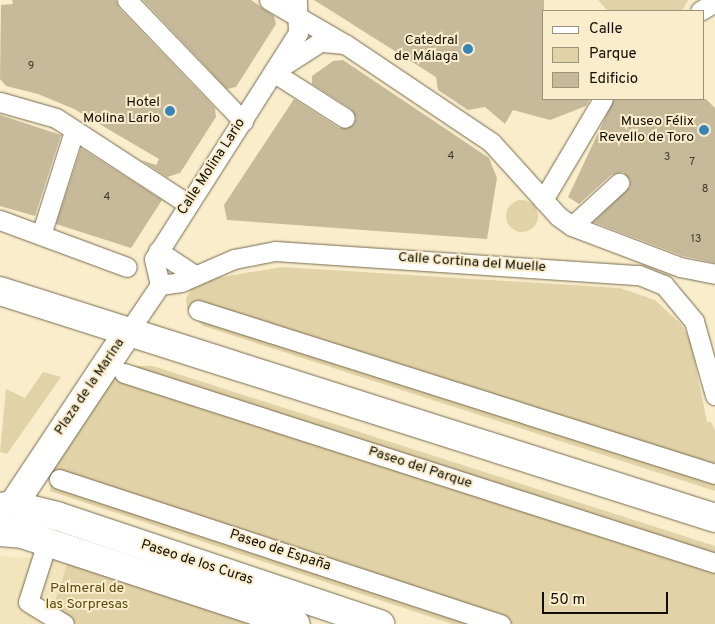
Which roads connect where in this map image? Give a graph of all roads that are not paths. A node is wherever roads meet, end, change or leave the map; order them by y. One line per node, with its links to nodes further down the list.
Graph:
1 (126, 0): 11 (street)
2 (269, 0): 4 (street)
3 (715, 2): 5 (street)
4 (296, 8): 6 (street); 7 (street, Calle Molina Lario)
5 (702, 10)
6 (345, 44): 7 (street); 14 (street)
7 (273, 72): 10 (street); 11 (street, Calle Molina Lario)
8 (602, 100): 14 (street)
9 (0, 102): 12 (street)
10 (345, 118)
11 (243, 121): 15 (street, Calle Molina Lario)
12 (74, 131): 15 (street); 18 (street)
13 (620, 183): 17 (street)
14 (543, 200): 17 (street)
15 (188, 204): 19 (street, Calle Molina Lario)
16 (0, 220): 18 (street)
17 (572, 226): 21 (street)
18 (41, 234): 20 (street)
19 (158, 251): 22 (street); 23 (street, Calle Molina Lario)
20 (127, 267)
21 (715, 274)
22 (196, 276): 23 (street, Calle Cortina del Muelle); 28 (street, Calle Cortina del Muelle)
23 (160, 285): 26 (street)
24 (0, 291): 26 (street, Plaza de la Marina)
25 (198, 310): 29 (street)
26 (128, 332): 31 (street, Plaza de la Marina); 32 (street)
27 (124, 373): 35 (street, Paseo del Parque)
28 (715, 395)
29 (715, 474)
30 (59, 479): 39 (street, Paseo de España)
31 (4, 508): 38 (street, Paseo de los Curas)
32 (715, 518)
33 (0, 532): 37 (street, Paseo de los Curas)
34 (43, 555): 36 (street)
35 (715, 563)
36 (64, 624)
37 (296, 624)
38 (380, 624)
39 (501, 624)

